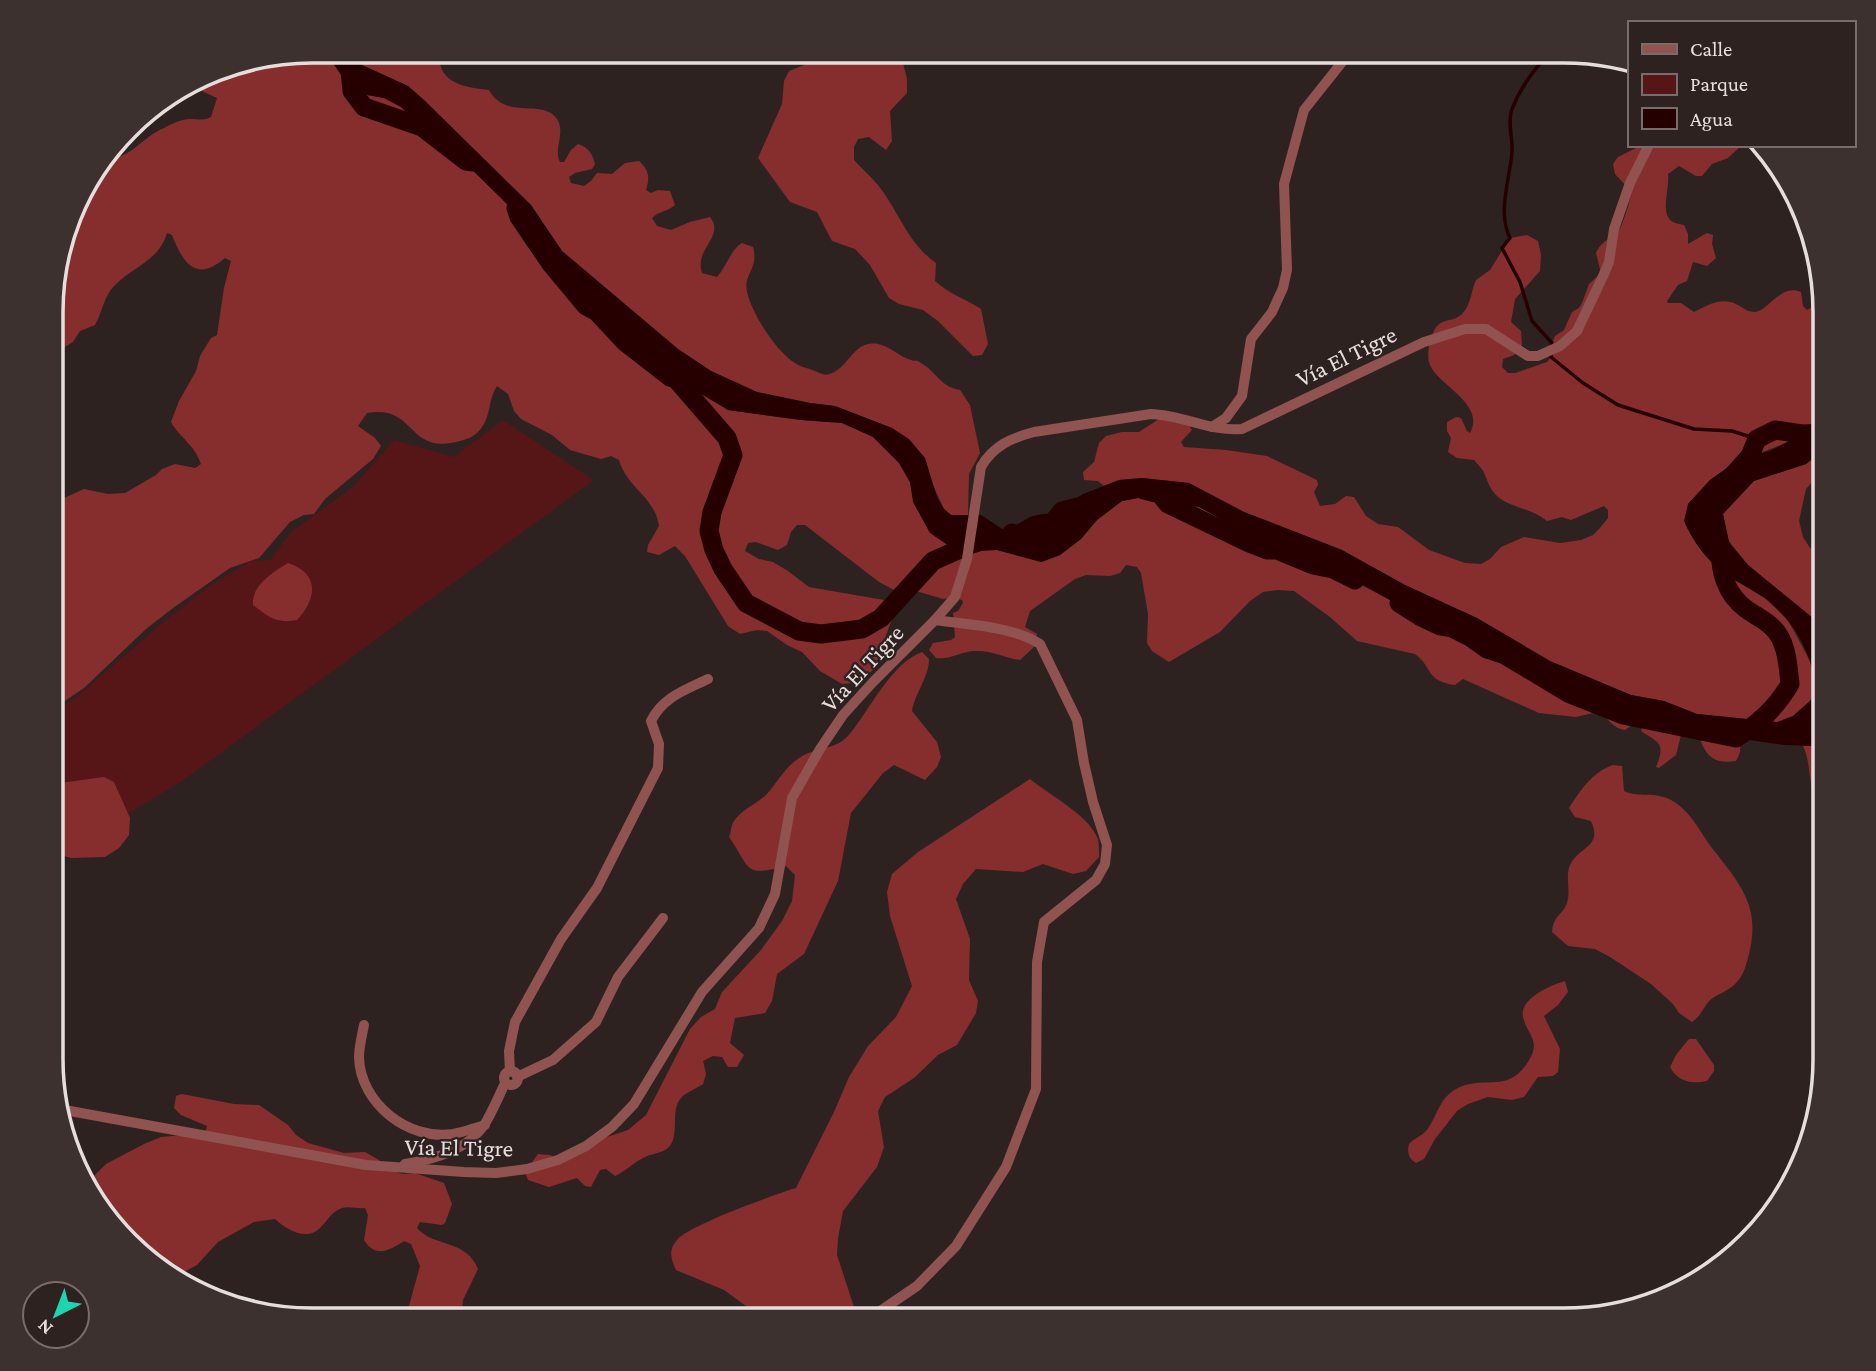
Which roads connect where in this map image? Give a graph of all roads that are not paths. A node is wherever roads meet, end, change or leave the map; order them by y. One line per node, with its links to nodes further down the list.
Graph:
1 (1341, 63): 3 (street)
2 (1648, 147): 3 (street, Vía El Tigre)
3 (1212, 427): 4 (street, Vía El Tigre)
4 (936, 620): 11 (street, Vía El Tigre); 12 (street)
5 (708, 679): 8 (street)
6 (663, 918): 8 (street)
7 (364, 1024): 10 (street)
8 (514, 1074): 10 (street)
9 (69, 1112): 11 (street, Vía El Tigre)
10 (485, 1125): 11 (street)
11 (366, 1165)
12 (885, 1308)

